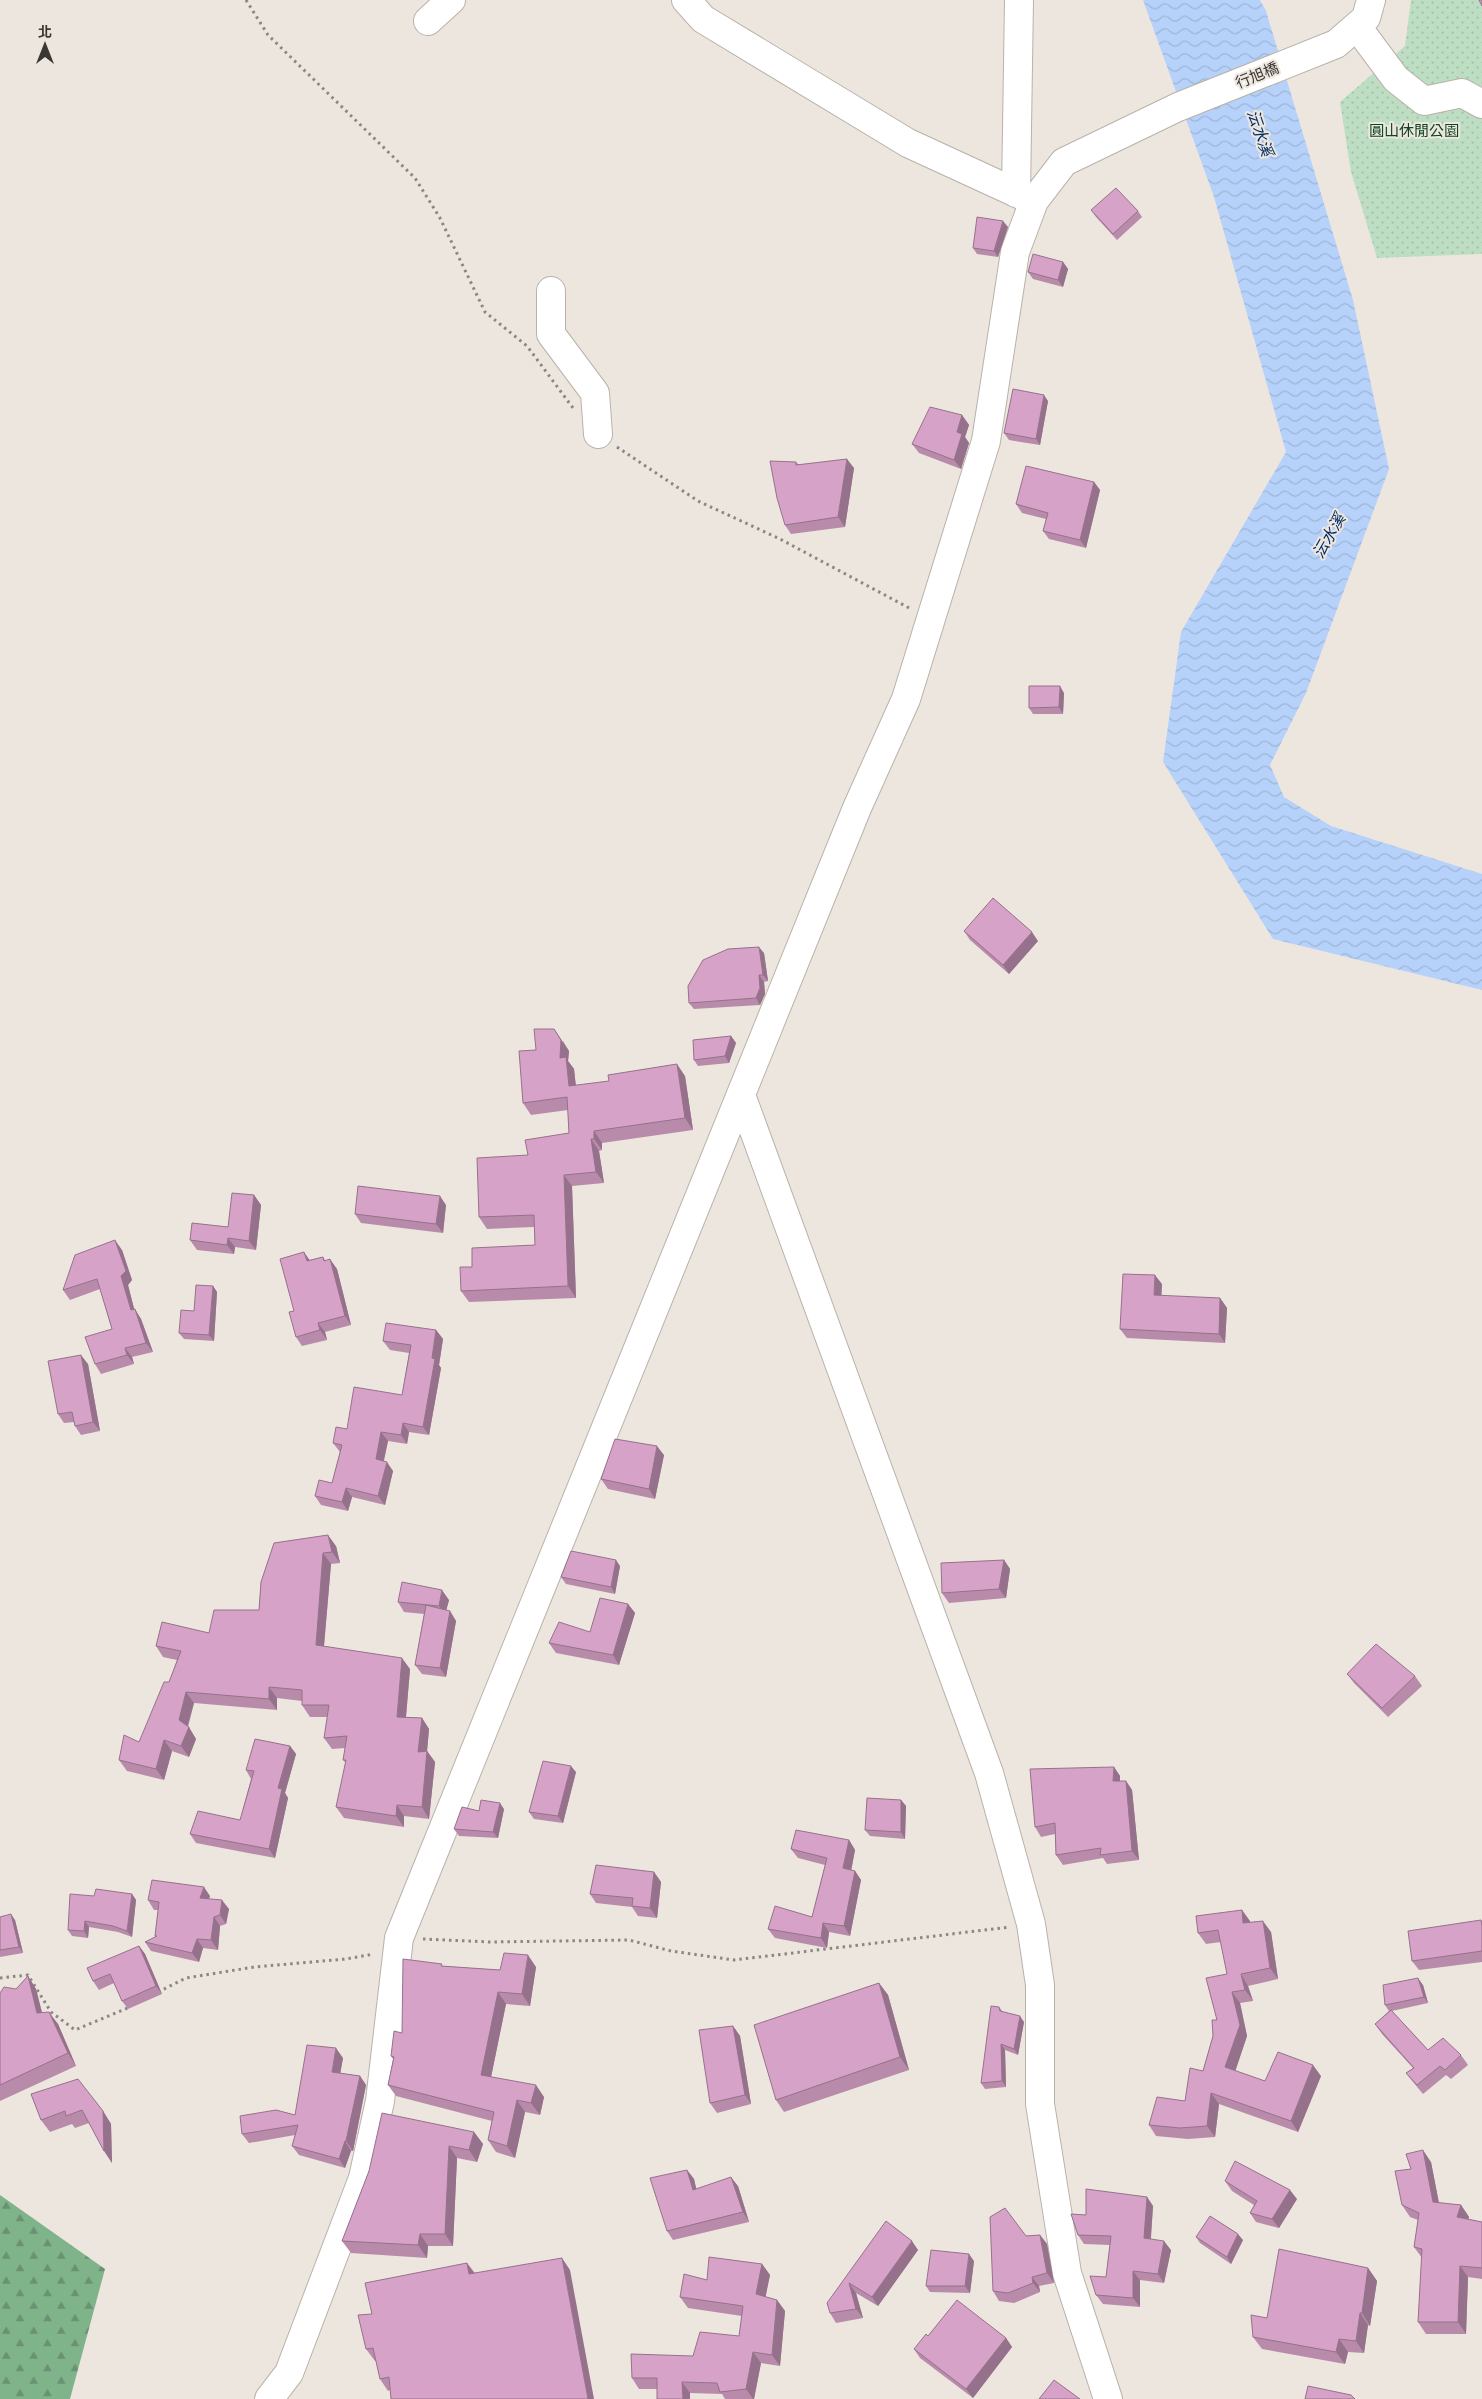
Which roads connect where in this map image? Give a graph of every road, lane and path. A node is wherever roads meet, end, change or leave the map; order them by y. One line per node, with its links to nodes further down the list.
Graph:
1 (451, 0): 5 (street)
2 (686, 0): 8 (street)
3 (1019, 0): 8 (street)
4 (1371, 0): 6 (street)
5 (428, 21)
6 (1358, 28): 7 (street); 8 (street, 行旭橋)
7 (1482, 104)
8 (1025, 197): 11 (street)
9 (551, 292): 10 (street)
10 (598, 434)
11 (741, 1094): 12 (street); 13 (street)
12 (1031, 1924): 13 (path); 18 (street)
13 (399, 1938): 15 (path); 17 (street)
14 (0, 1978): 16 (path)
15 (153, 1995)
16 (136, 2004)
17 (269, 2399)
18 (1108, 2399)

